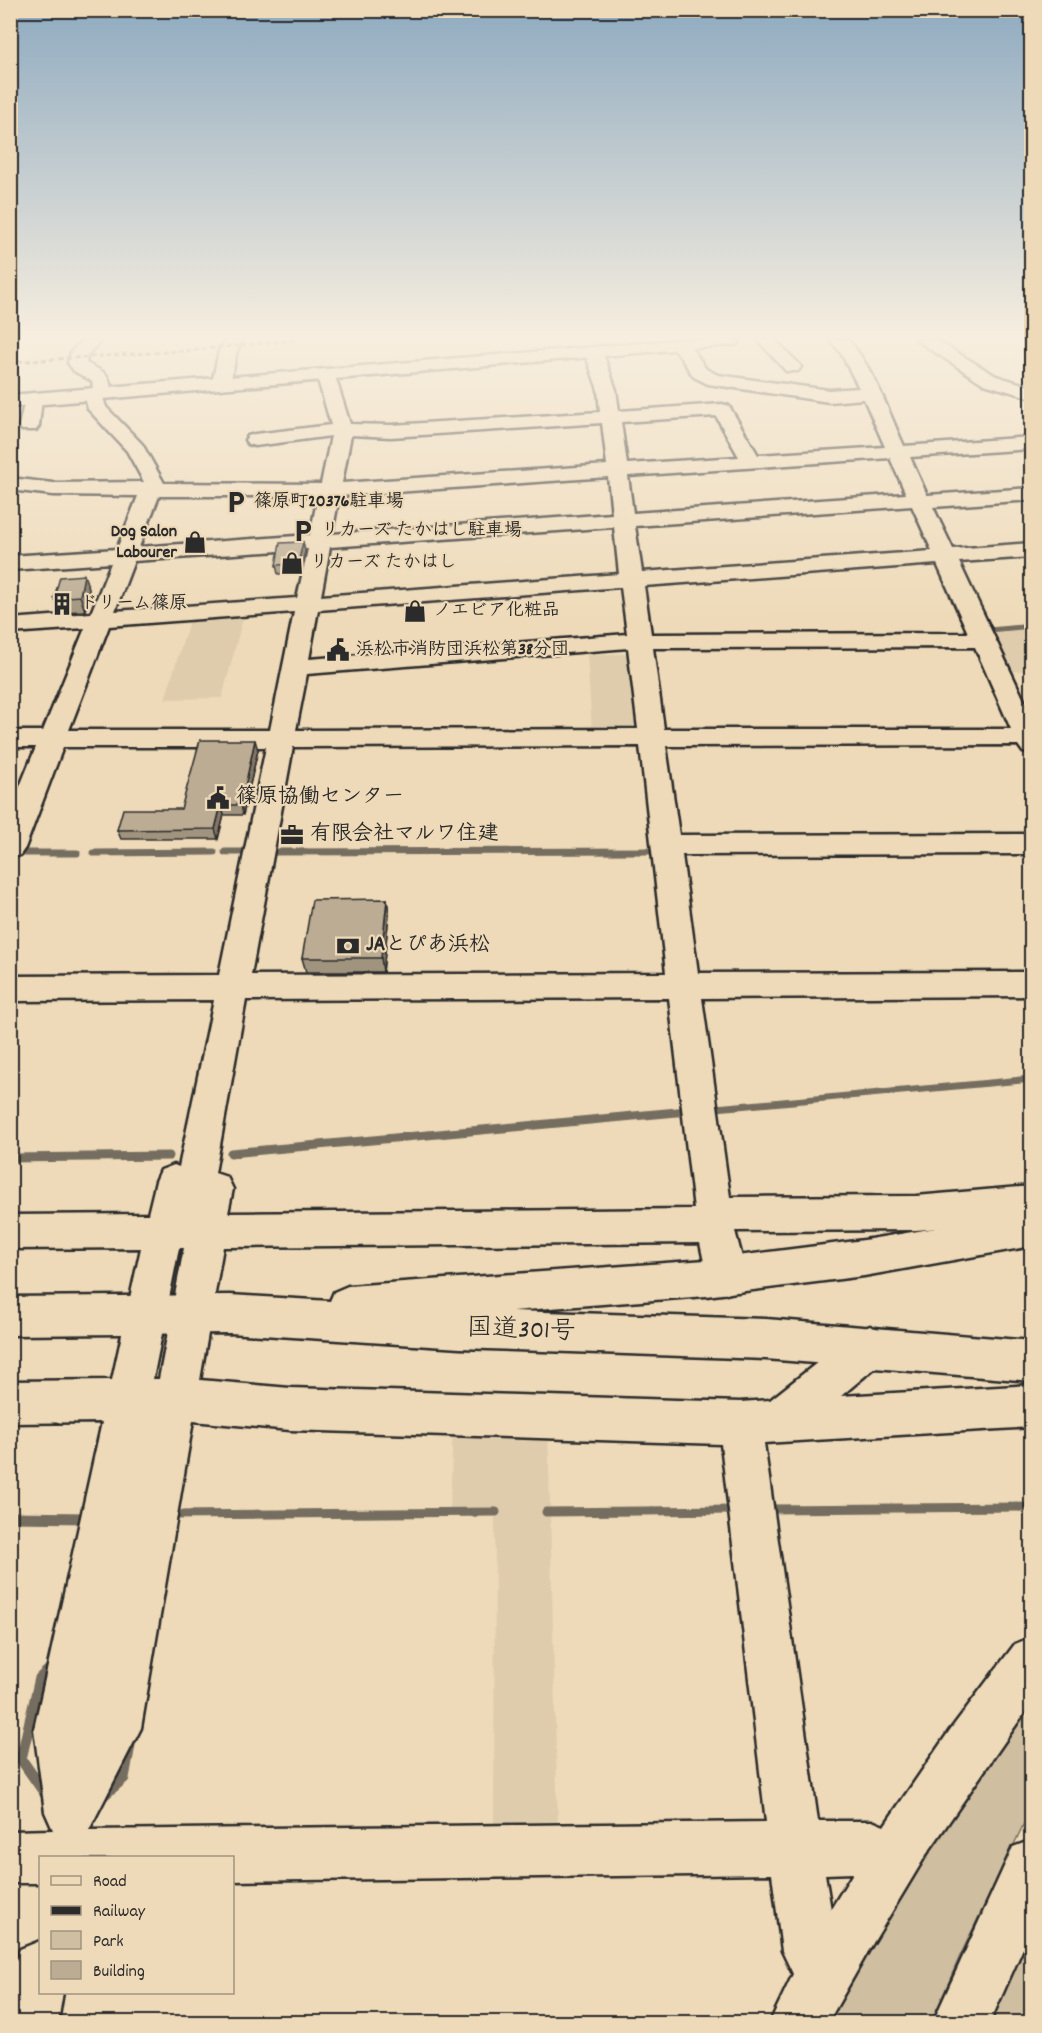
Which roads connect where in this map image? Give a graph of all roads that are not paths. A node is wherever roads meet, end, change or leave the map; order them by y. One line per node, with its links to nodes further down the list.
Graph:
1 (121, 435): 13 (main road)
2 (296, 435): 7 (main road)
3 (341, 435): 14 (main road)
4 (612, 435): 11 (main road)
5 (736, 435): 10 (main road)
6 (888, 435): 9 (main road)
7 (255, 440)
8 (1032, 442): 9 (main road)
9 (896, 452): 10 (main road); 16 (main road)
10 (751, 461): 11 (main road)
11 (617, 470): 14 (main road); 17 (main road)
12 (10, 484): 13 (main road)
13 (153, 489): 14 (main road); 20 (main road)
14 (330, 490): 18 (main road)
15 (1032, 494): 16 (main road)
16 (918, 500): 17 (main road); 21 (main road)
17 (624, 520): 18 (main road); 23 (main road)
18 (320, 542): 20 (main road); 24 (main road)
19 (1032, 550): 21 (main road)
20 (126, 555): 22 (main road); 25 (main road)
21 (944, 557): 23 (main road); 27 (main road)
22 (10, 564)
23 (632, 580): 24 (main road); 28 (main road)
24 (308, 604): 25 (main road); 29 (main road)
25 (101, 620): 26 (main road); 31 (main road)
26 (10, 627)
27 (983, 640): 28 (main road); 34 (main road)
28 (639, 641): 29 (main road); 30 (main road)
29 (296, 667): 32 (main road)
30 (652, 738): 32 (main road); 34 (main road); 36 (main road)
31 (54, 739): 32 (main road); 33 (main road); 37 (main road)
32 (282, 739): 41 (main road)
33 (10, 740)
34 (1030, 740)
35 (1032, 844): 36 (main road)
36 (666, 845): 39 (main road)
37 (10, 848)
38 (1032, 984): 39 (main road)
39 (684, 986): 41 (main road); 43 (main road)
40 (10, 989): 41 (main road)
41 (231, 996): 44 (main road)
42 (1032, 1203): 43 (main road)
43 (714, 1220): 44 (main road); 47 (main road)
44 (186, 1227): 46 (main road); 48 (main road); 49 (main road)
45 (1032, 1229): 47 (main road)
46 (10, 1232)
47 (728, 1276): 48 (main road)
48 (211, 1314): 49 (main road, 国道301号); 51 (main road, 国道301号); 55 (main road)
49 (146, 1315): 50 (main road, 国道301号); 55 (main road)
50 (10, 1316)
51 (870, 1346): 52 (main road, 国道301号); 56 (main road)
52 (1032, 1362)
53 (10, 1402): 55 (main road)
54 (1032, 1406): 56 (main road)
55 (150, 1407): 56 (main road); 58 (main road)
56 (759, 1422): 59 (main road)
57 (1032, 1661): 61 (main road)
58 (65, 1842): 59 (main road); 60 (main road)
59 (795, 1848): 61 (main road); 63 (main road)
60 (10, 1857)
61 (890, 1865): 63 (main road)
62 (1032, 1866): 67 (main road)
63 (827, 1970): 66 (main road)
64 (39, 1974): 65 (main road)
65 (30, 2022)
66 (798, 2022)
67 (961, 2022)

